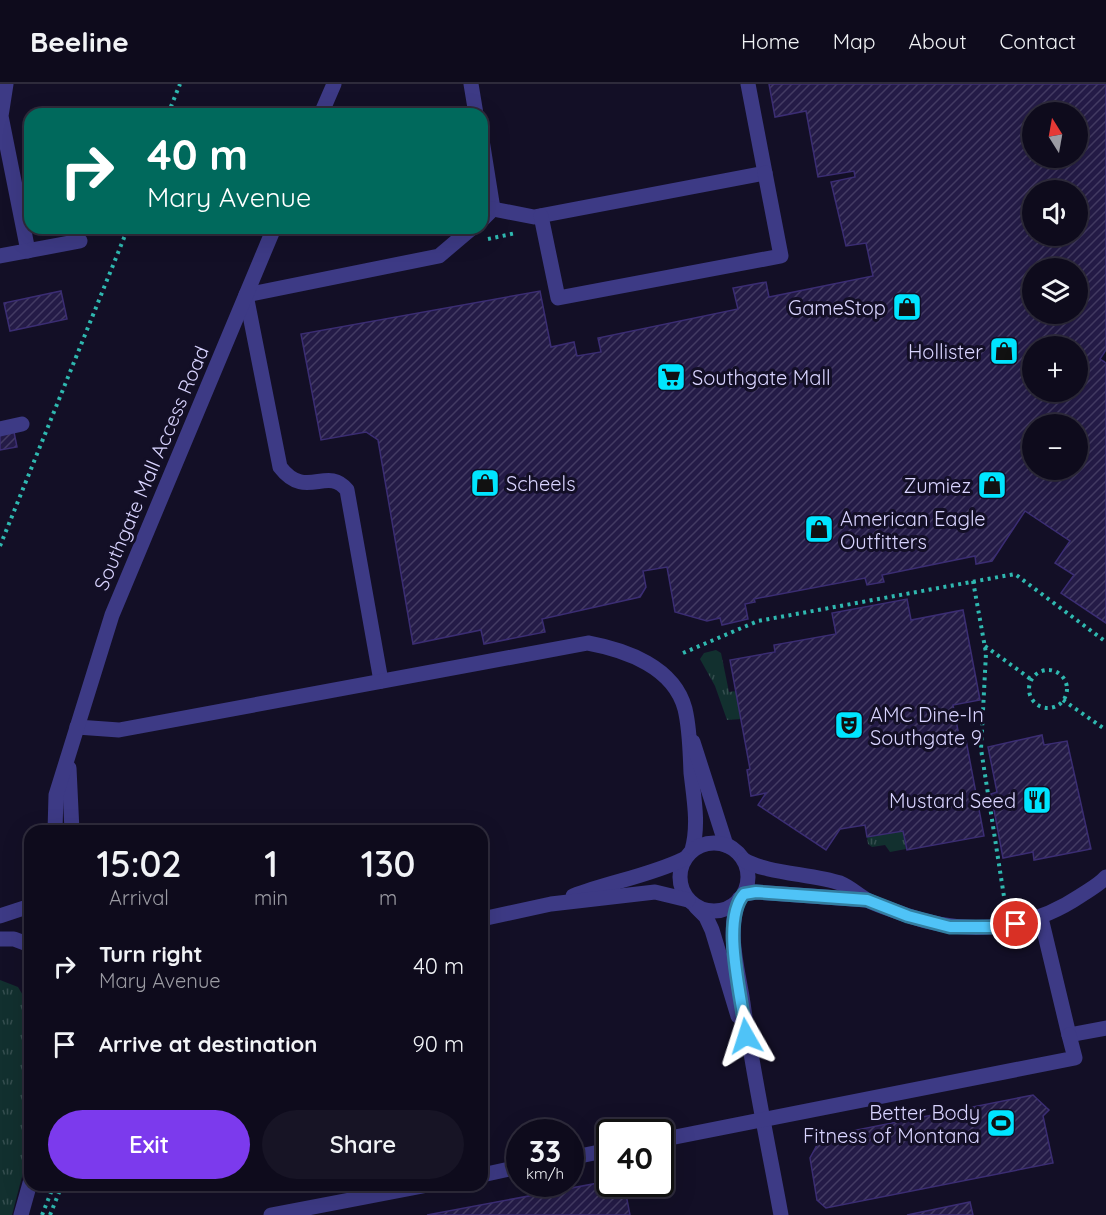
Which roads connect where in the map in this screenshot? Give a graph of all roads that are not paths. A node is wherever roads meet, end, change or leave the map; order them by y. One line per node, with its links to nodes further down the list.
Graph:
1 (6, 84): 12 (street)
2 (334, 84): 5 (street)
3 (471, 84): 6 (street)
4 (748, 84): 7 (street)
5 (324, 108)
6 (476, 108)
7 (765, 173): 11 (street); 11 (street)
8 (488, 174): 9 (street)
9 (494, 209): 10 (street); 11 (street)
10 (488, 214)
11 (541, 216)
12 (24, 231)
13 (25, 234): 17 (street)
14 (271, 234): 19 (street, Southgate Mall Access Road)
15 (477, 234): 19 (street)
16 (80, 241): 17 (street)
17 (28, 251): 18 (street)
18 (0, 256)
19 (246, 295): 22 (street); 23 (street, Southgate Mall Access Road)
20 (21, 424): 21 (street)
21 (0, 429)
22 (381, 681): 23 (street); 24 (street)
23 (77, 727): 25 (street, Southgate Mall Access Road); 26 (street, Southgate Mall Access Road)
24 (689, 733): 27 (street); 28 (street)
25 (55, 825)
26 (72, 825)
27 (726, 845): 28 (street); 29 (street)
28 (688, 855): 33 (street); 34 (street)
29 (744, 860): 31 (street); 32 (street)
30 (1106, 877): 38 (street)
31 (741, 897): 32 (street); 33 (street); 43 (street)
32 (867, 900): 38 (street)
33 (692, 903): 34 (street); 43 (street)
34 (545, 906): 37 (street)
35 (24, 908): 36 (street)
36 (0, 916)
37 (488, 918)
38 (1041, 918): 42 (street)
39 (0, 939): 40 (street)
40 (24, 943)
41 (1106, 1028): 42 (street)
42 (1069, 1035): 44 (street)
43 (746, 1036): 44 (street)
44 (763, 1120): 45 (street); 52 (street)
45 (674, 1137)
46 (506, 1169): 47 (street)
47 (488, 1173)
48 (28, 1191): 50 (street)
49 (397, 1191): 51 (street)
50 (21, 1215)
51 (271, 1215)
52 (781, 1215)

